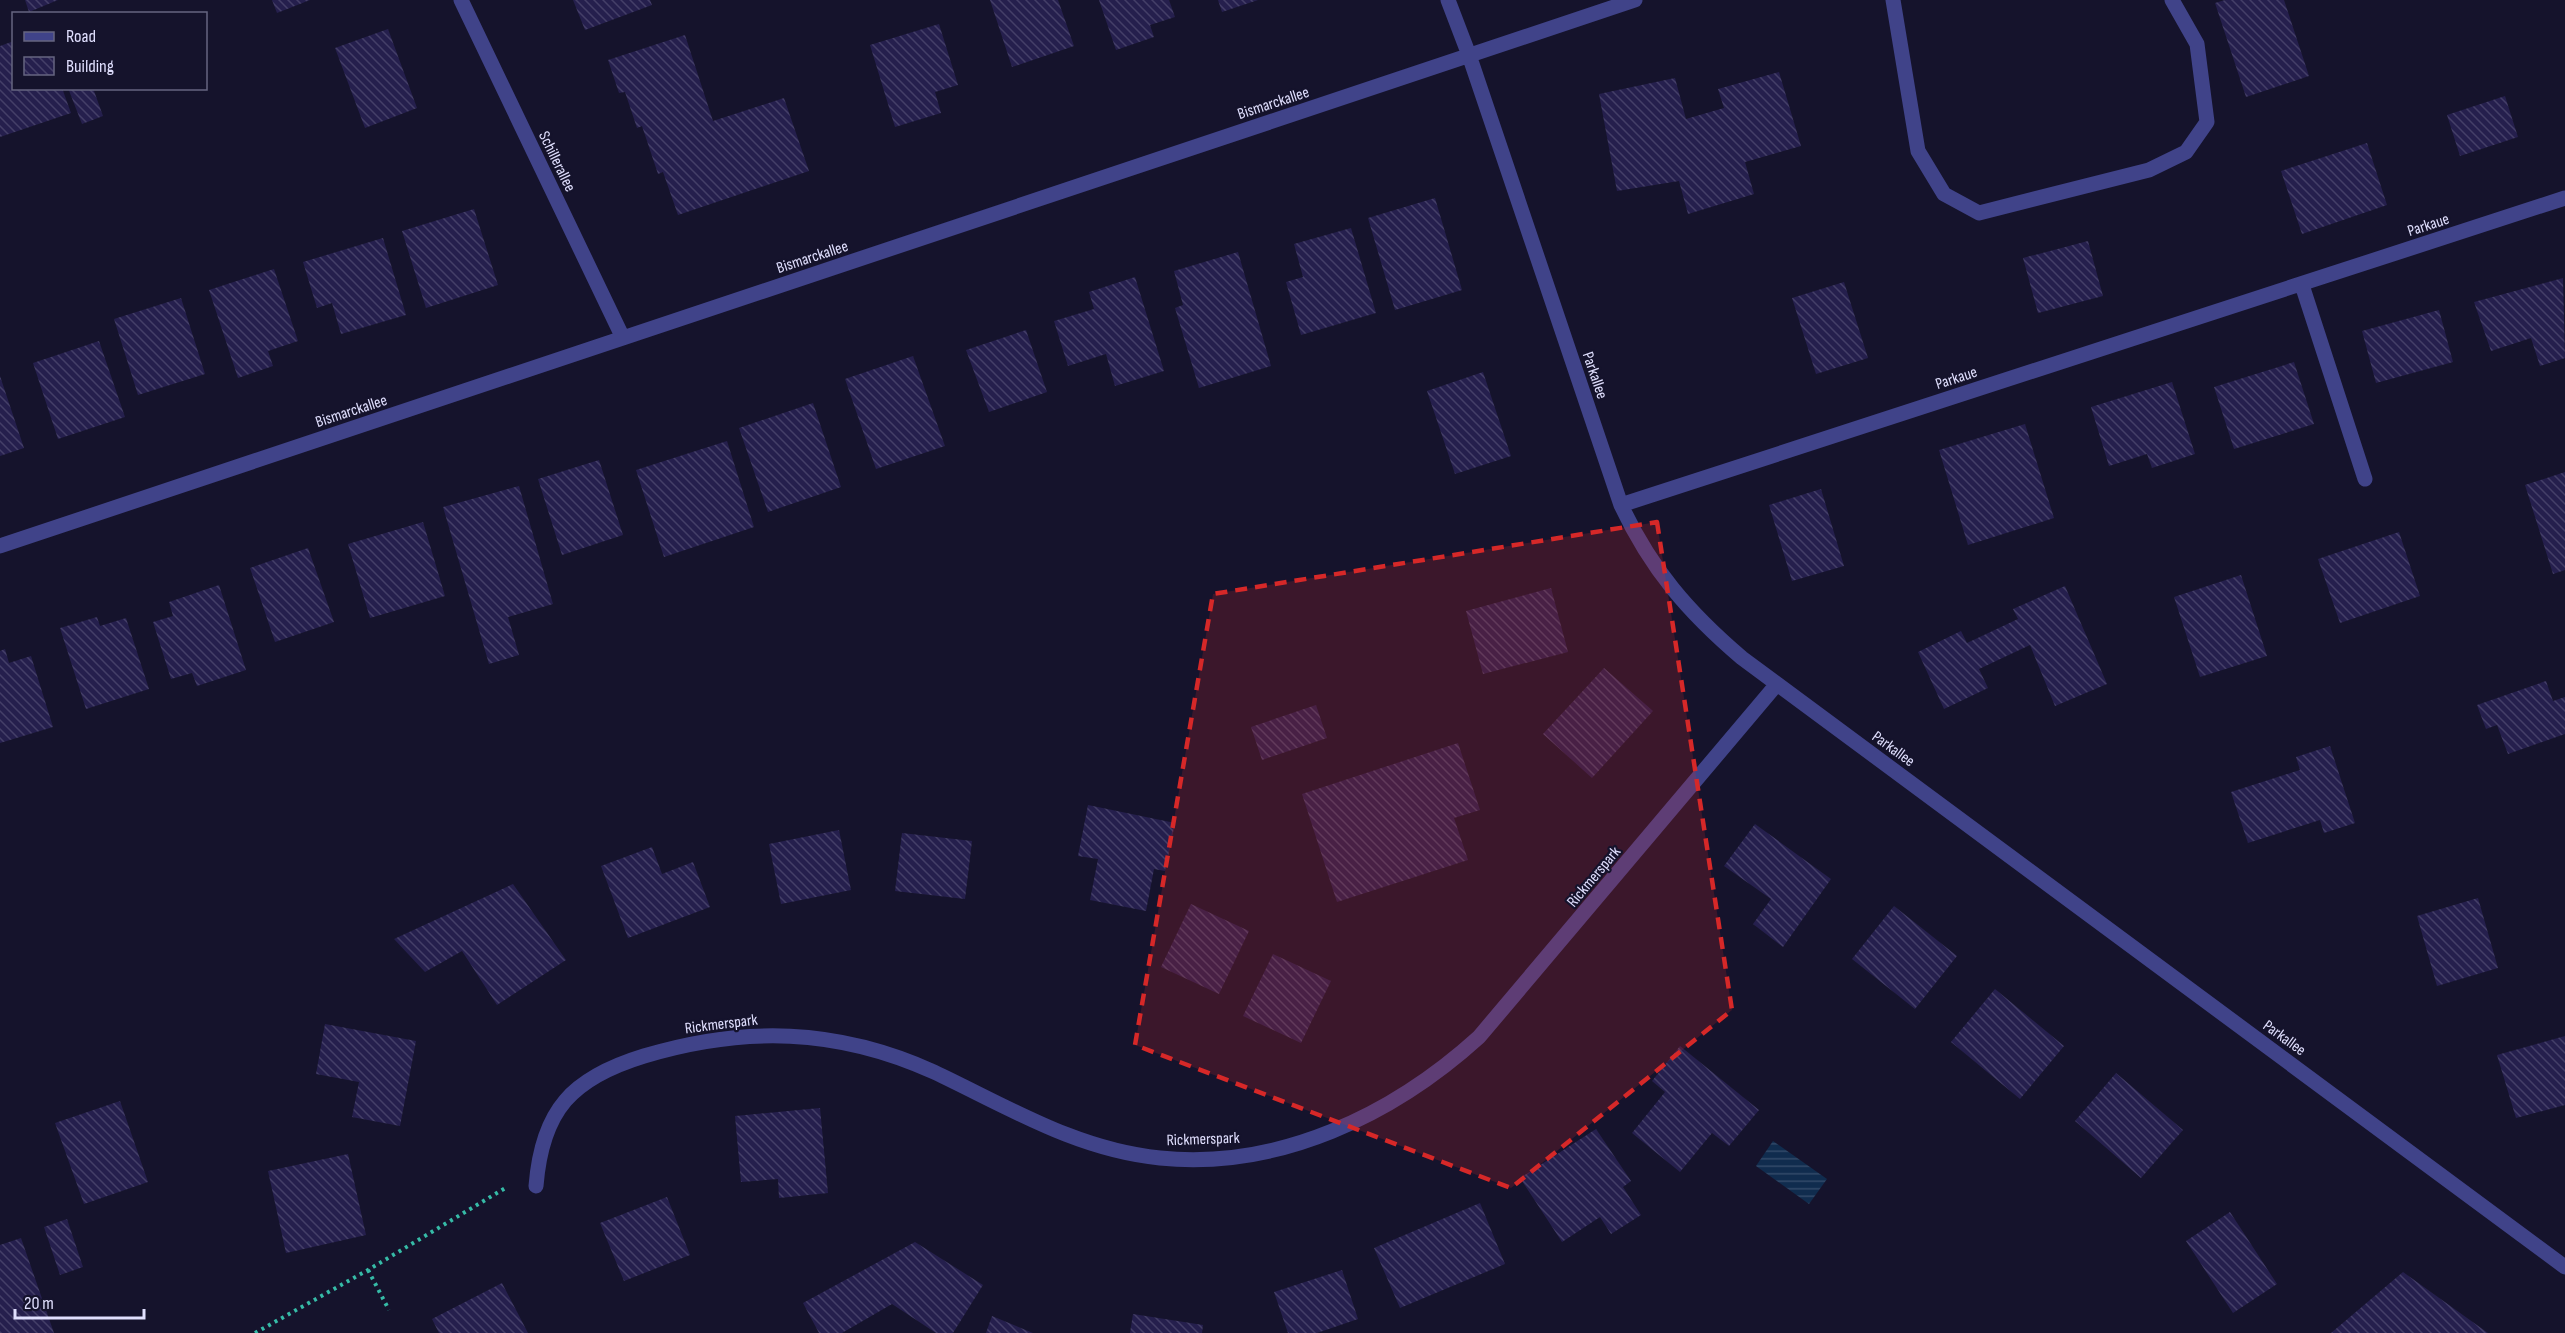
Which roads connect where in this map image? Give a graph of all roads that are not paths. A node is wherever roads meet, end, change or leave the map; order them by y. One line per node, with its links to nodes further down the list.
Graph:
1 (461, 0): 9 (street, Schillerallee)
2 (1448, 0): 6 (street, Parkallee)
3 (1635, 0): 6 (street, Bismarckallee)
4 (1893, 0): 5 (street)
5 (2172, 0)
6 (1469, 55): 9 (street, Bismarckallee); 11 (street, Parkallee)
7 (2565, 198): 8 (street, Parkaue)
8 (2302, 285): 10 (street); 11 (street, Parkaue)
9 (623, 338): 12 (street, Bismarckallee)
10 (2365, 479)
11 (1621, 505): 13 (street, Parkallee)
12 (0, 546)
13 (1777, 684): 14 (street, Rickmerspark); 15 (street, Parkallee)
14 (536, 1178)
15 (2565, 1267)

